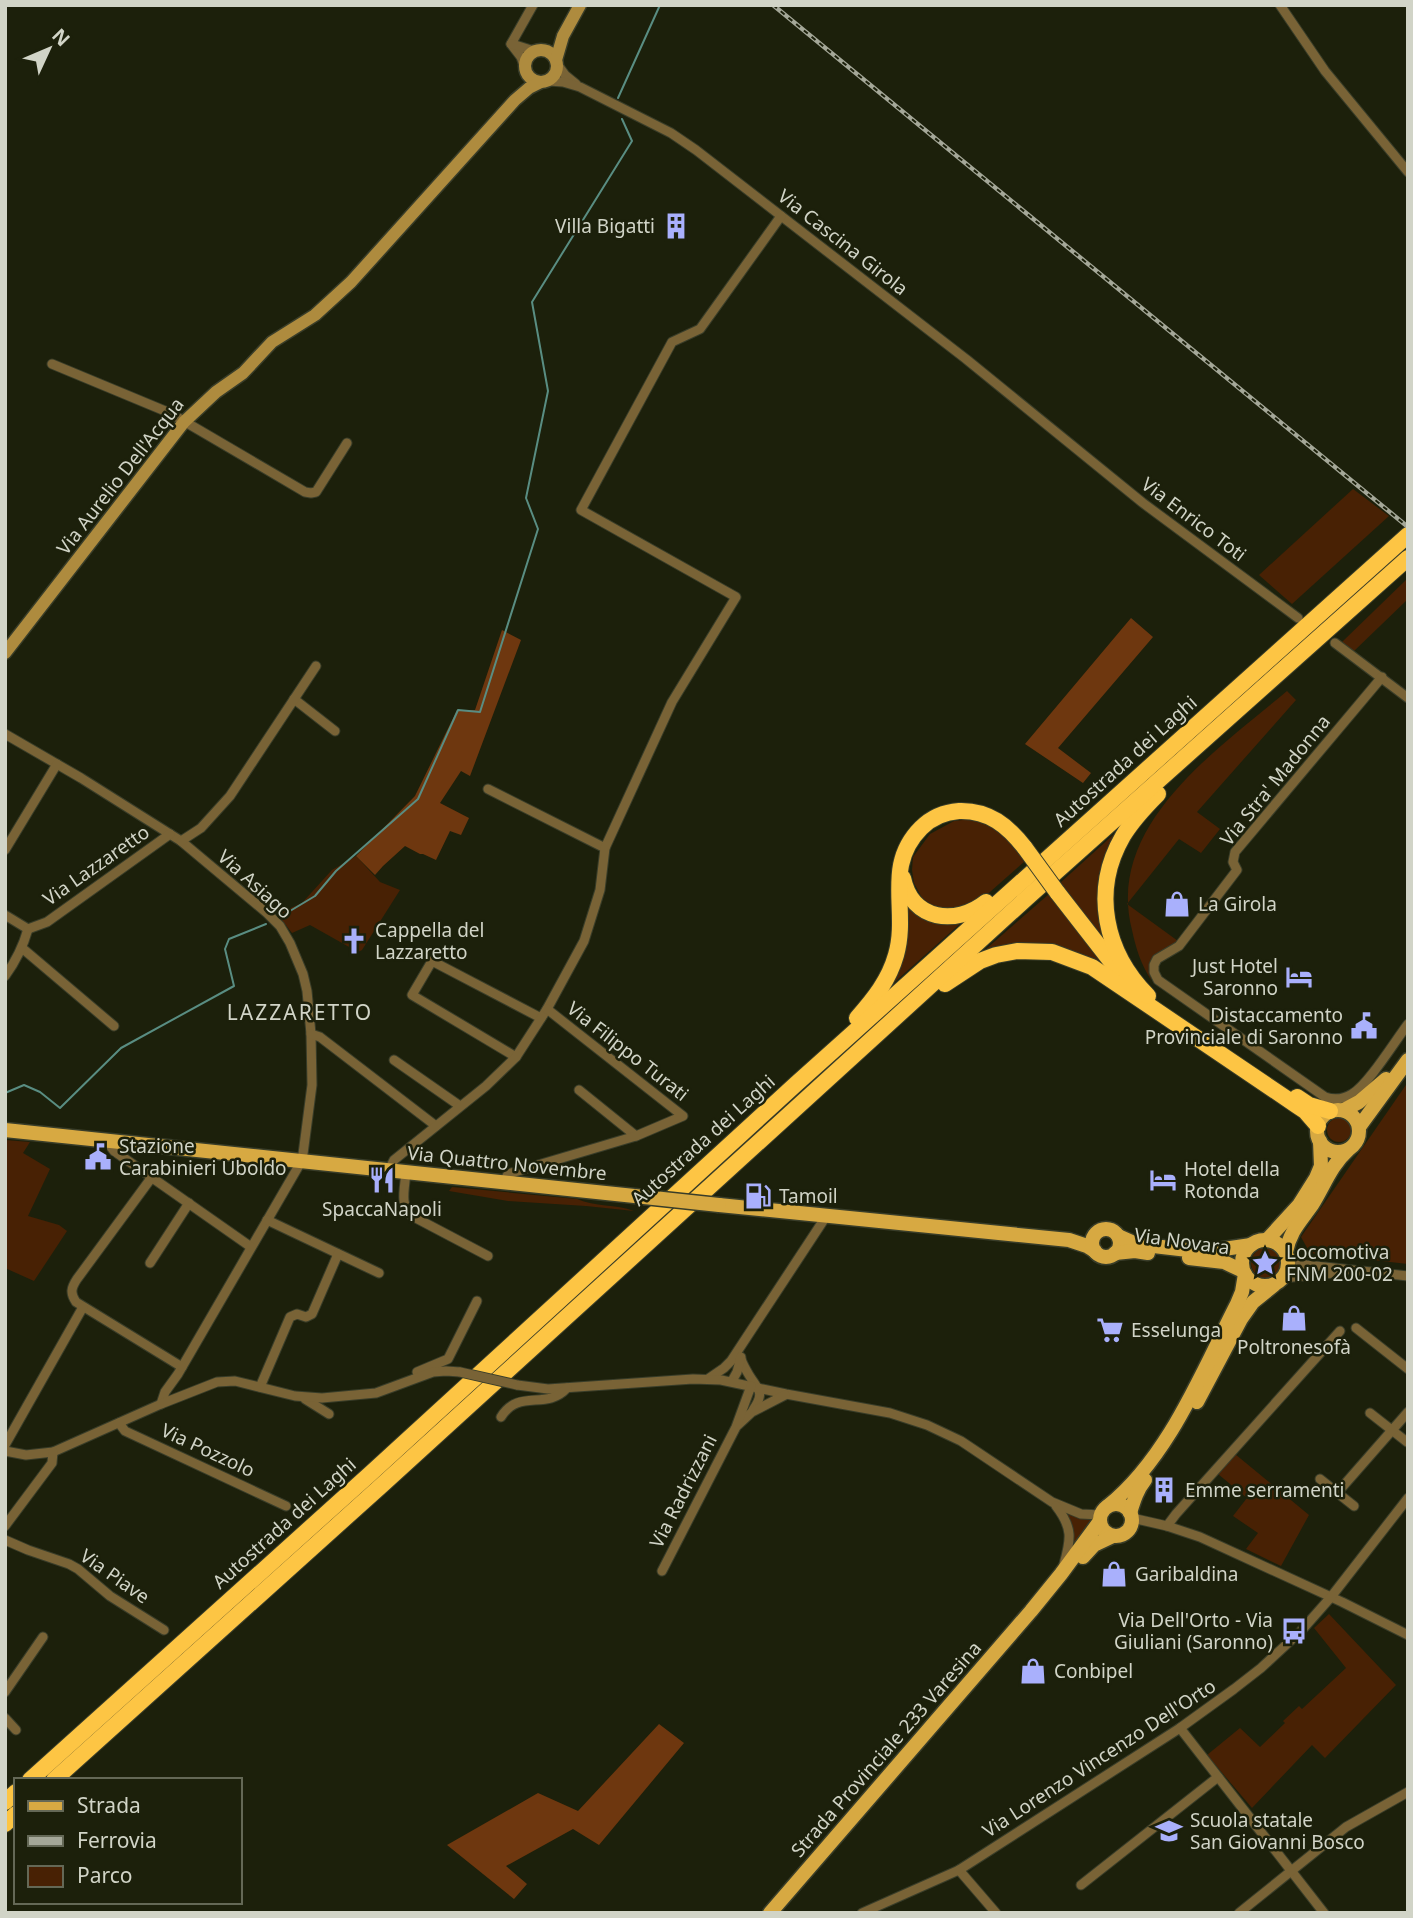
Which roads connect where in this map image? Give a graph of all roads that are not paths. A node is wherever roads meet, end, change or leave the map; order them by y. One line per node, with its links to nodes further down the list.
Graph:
1 (533, 5): 5 (street)
2 (580, 5): 4 (street)
3 (1280, 5): 12 (street)
4 (565, 32): 6 (street); 7 (street)
5 (511, 44): 6 (street); 8 (street)
6 (536, 51): 7 (street); 8 (street)
7 (557, 62): 9 (street); 10 (street, Via Cascina Girola)
8 (525, 70): 9 (street); 11 (street, Via Aurelio Dell'Acqua)
9 (544, 82): 10 (street, Via Cascina Girola); 11 (street, Via Aurelio Dell'Acqua)
10 (580, 87): 13 (street, Via Cascina Girola)
11 (515, 100): 15 (street, Via Aurelio Dell'Acqua)
12 (1408, 172)
13 (781, 216): 17 (street, Via Cascina Girola); 34 (street)
14 (51, 364): 15 (street)
15 (184, 422): 16 (street); 22 (street, Via Aurelio Dell'Acqua)
16 (347, 443)
17 (1071, 445): 20 (street, Via Enrico Toti)
18 (1407, 536): 36 (highway, Autostrada dei Laghi)
19 (1408, 558): 27 (highway, Autostrada dei Laghi)
20 (1298, 618)
21 (1335, 643): 24 (street)
22 (5, 653)
23 (316, 666): 26 (street)
24 (1382, 677): 25 (street); 44 (street, Via Stra' Madonna)
25 (1408, 698)
26 (294, 699): 28 (street); 33 (street)
27 (1215, 730): 42 (highway); 46 (highway, Autostrada dei Laghi)
28 (335, 731)
29 (5, 734): 30 (street, Via Asiago)
30 (57, 764): 32 (street, Via Asiago); 35 (street)
31 (488, 789): 34 (street)
32 (170, 834): 33 (street, Via Asiago); 39 (street, Via Lazzaretto)
33 (181, 841): 47 (street, Via Asiago)
34 (605, 848): 43 (street)
35 (5, 850)
36 (1048, 858): 37 (highway); 51 (highway, Autostrada dei Laghi)
37 (901, 860): 42 (highway, bridge); 51 (highway)
38 (5, 915): 39 (street)
39 (28, 929): 40 (street)
40 (22, 948): 41 (street); 45 (street)
41 (5, 976)
42 (1149, 1000): 46 (highway); 54 (highway); 58 (highway)
43 (544, 1013): 48 (street); 48 (street); 59 (street, Via Filippo Turati)
44 (1408, 1024)
45 (114, 1026)
46 (883, 1029): 144 (highway, Autostrada dei Laghi)
47 (311, 1034): 55 (street); 62 (street, Via Asiago)
48 (516, 1057): 53 (street)
49 (394, 1060): 53 (street)
50 (1408, 1060): 54 (main road); 56 (main road)
51 (796, 1084): 143 (highway, Autostrada dei Laghi)
52 (579, 1090): 59 (street)
53 (460, 1106): 55 (street)
54 (1337, 1111): 56 (main road); 58 (main road)
55 (436, 1126): 63 (street)
56 (1359, 1127): 61 (main road)
57 (5, 1130): 60 (main road, Via Quattro Novembre)
58 (1319, 1134): 61 (main road); 74 (main road)
59 (636, 1136): 66 (street, Via Filippo Turati)
60 (111, 1141): 62 (main road, Via Quattro Novembre); 65 (street)
61 (1349, 1149): 80 (main road)
62 (301, 1162): 63 (main road, Via Quattro Novembre); 69 (street)
63 (388, 1170): 64 (main road, Via Quattro Novembre)
64 (406, 1172): 66 (main road, Via Quattro Novembre); 81 (street)
65 (152, 1177): 67 (street); 89 (street)
66 (505, 1182): 68 (main road, Via Quattro Novembre, bridge)
67 (189, 1203): 76 (street); 82 (street)
68 (827, 1215): 72 (main road, Via Quattro Novembre); 92 (street)
69 (267, 1220): 76 (street); 79 (street)
70 (1095, 1234): 71 (main road, Via Novara); 73 (main road, Via Novara); 77 (main road)
71 (1118, 1236): 75 (main road, Via Novara); 78 (main road, Via Novara)
72 (1047, 1238): 73 (main road, Via Novara)
73 (1069, 1240): 77 (main road, Via Novara)
74 (1267, 1240): 75 (main road); 80 (main road)
75 (1251, 1245): 84 (main road)
76 (251, 1247): 96 (street)
77 (1095, 1251): 78 (main road, Via Novara)
78 (1115, 1253): 84 (main road, Via Novara)
79 (338, 1254): 85 (street); 100 (street)
80 (1287, 1254): 83 (street); 87 (main road)
81 (488, 1256)
82 (150, 1262)
83 (1352, 1270): 86 (street); 87 (street)
84 (1244, 1272): 87 (main road); 125 (main road, Strada Provinciale 233 Varesina)
85 (379, 1273)
86 (1408, 1276)
87 (1279, 1282): 126 (main road)
88 (477, 1301): 99 (street)
89 (83, 1307): 96 (street); 116 (street)
90 (1356, 1328): 95 (street)
91 (1340, 1331): 127 (street)
92 (743, 1342): 93 (street); 94 (street)
93 (741, 1359): 98 (street); 101 (street)
94 (731, 1361): 97 (street); 98 (street)
95 (1408, 1369)
96 (180, 1371): 104 (street); 106 (street)
97 (708, 1379): 98 (street); 102 (street)
98 (732, 1381): 101 (street)
99 (405, 1382): 102 (street, bridge); 105 (street)
100 (260, 1387): 104 (street); 105 (street)
101 (755, 1387): 103 (street); 107 (street); 113 (street, Via Radrizzani)
102 (566, 1388): 111 (street)
103 (786, 1394): 107 (street, Via Radrizzani); 122 (street)
104 (180, 1396): 106 (street)
105 (304, 1398): 110 (street)
106 (160, 1404): 112 (street)
107 (752, 1412): 113 (street, Via Radrizzani)
108 (1408, 1412): 114 (street)
109 (1370, 1413): 114 (street)
110 (329, 1414)
111 (501, 1417)
112 (119, 1423): 118 (street); 123 (street, Via Pozzolo)
113 (736, 1427): 131 (street, Via Radrizzani)
114 (1392, 1430): 115 (street); 120 (street)
115 (1407, 1443)
116 (5, 1445)
117 (5, 1451): 118 (street)
118 (53, 1452): 128 (street)
119 (1320, 1479): 120 (street)
120 (1337, 1493): 124 (street)
121 (1408, 1498): 133 (street, Via Lorenzo Vincenzo Dell'Orto)
122 (1052, 1502): 125 (street); 132 (street)
123 (286, 1506)
124 (1354, 1506)
125 (1103, 1514): 126 (main road); 129 (main road); 132 (main road, Strada Provinciale 233 Varesina)
126 (1131, 1515): 127 (street); 129 (main road)
127 (1167, 1526): 133 (street)
128 (5, 1527)
129 (1113, 1536): 134 (main road, Strada Provinciale 233 Varesina)
130 (5, 1540): 135 (street, Via Piave)
131 (662, 1571)
132 (1061, 1574): 134 (main road, Strada Provinciale 233 Varesina)
133 (1331, 1597): 136 (street); 140 (street, Via Lorenzo Vincenzo Dell'Orto)
134 (1031, 1611): 150 (main road, Strada Provinciale 233 Varesina)
135 (164, 1630)
136 (1408, 1635)
137 (43, 1637): 138 (street)
138 (5, 1692)
139 (5, 1718): 141 (street)
140 (1180, 1728): 142 (street); 146 (street, Via Lorenzo Vincenzo Dell'Orto)
141 (16, 1730)
142 (1218, 1777): 147 (street); 148 (street)
143 (32, 1778)
144 (56, 1778)
145 (1408, 1792): 147 (street)
146 (959, 1870): 149 (street, Via Lorenzo Vincenzo Dell'Orto); 152 (street)
147 (1292, 1871): 153 (street); 154 (street)
148 (1081, 1885)
149 (877, 1910): 151 (street, Via Lorenzo Vincenzo Dell'Orto)
150 (770, 1913)
151 (862, 1913)
152 (996, 1913)
153 (1240, 1913)
154 (1324, 1913)

